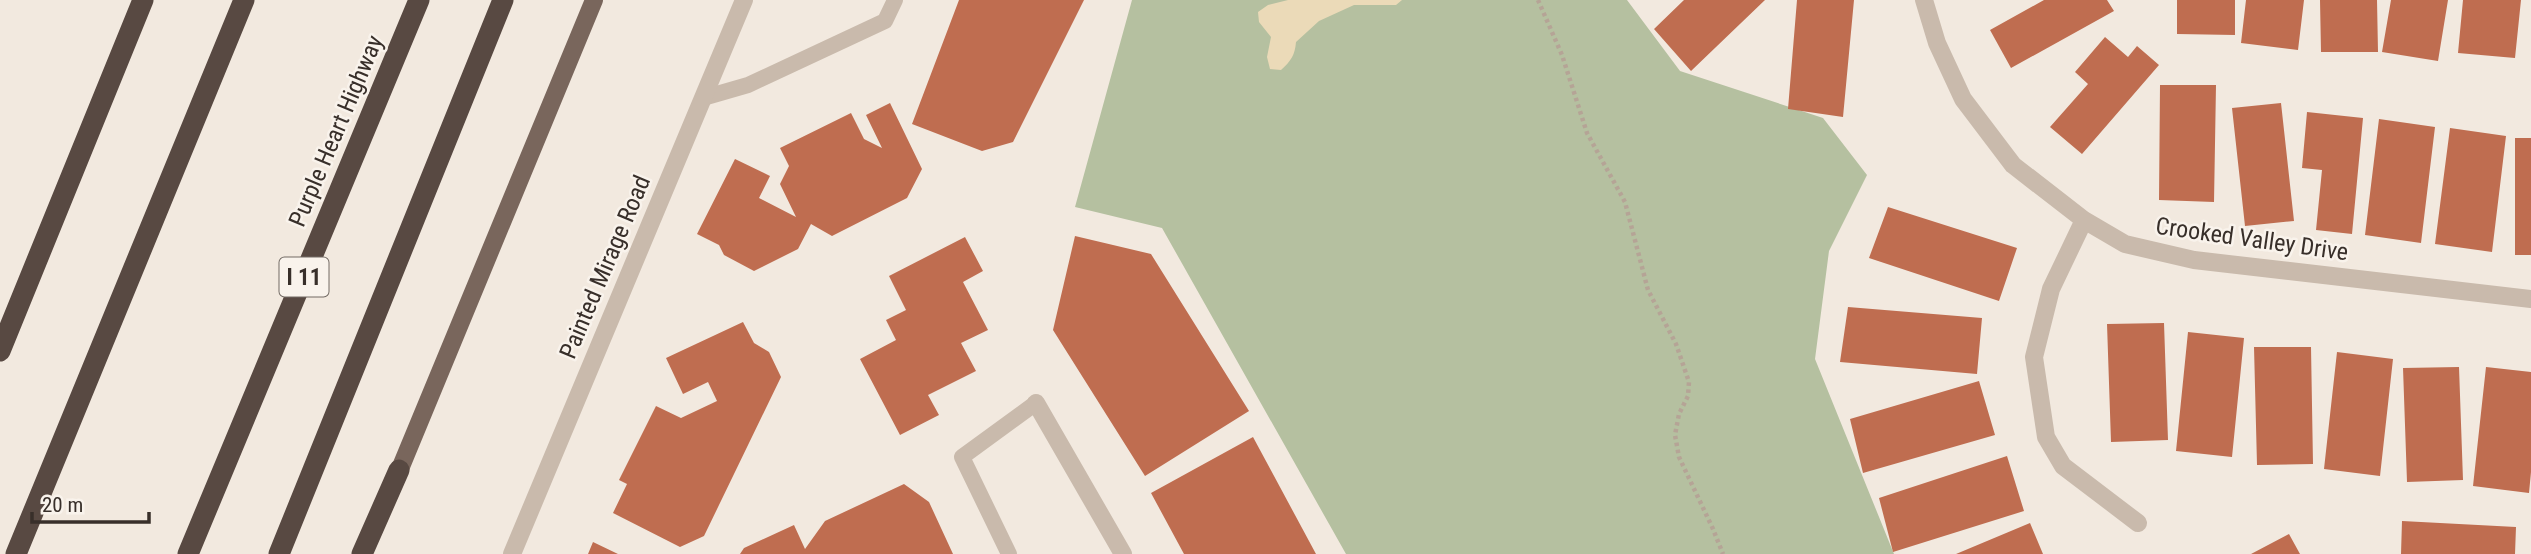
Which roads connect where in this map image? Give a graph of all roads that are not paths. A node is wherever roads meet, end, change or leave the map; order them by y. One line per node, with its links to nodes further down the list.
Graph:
1 (142, 0): 12 (highway)
2 (244, 0): 16 (highway)
3 (419, 0): 17 (highway, Purple Heart Highway / I 11)
4 (503, 0): 18 (highway)
5 (594, 0): 14 (main road)
6 (744, 0): 9 (street, Painted Mirage Road)
7 (895, 0): 9 (lane)
8 (1923, 0): 10 (street, Crooked Valley Drive)
9 (703, 98): 21 (street, Painted Mirage Road)
10 (2084, 220): 11 (street, Crooked Valley Drive); 15 (street)
11 (2531, 299)
12 (0, 351)
13 (1035, 403): 22 (lane); 23 (street)
14 (399, 470): 19 (highway); 20 (main road)
15 (2138, 523)
16 (16, 554)
17 (188, 554)
18 (279, 554)
19 (362, 554)
20 (371, 554)
21 (512, 554)
22 (1009, 554)
23 (1123, 554)

